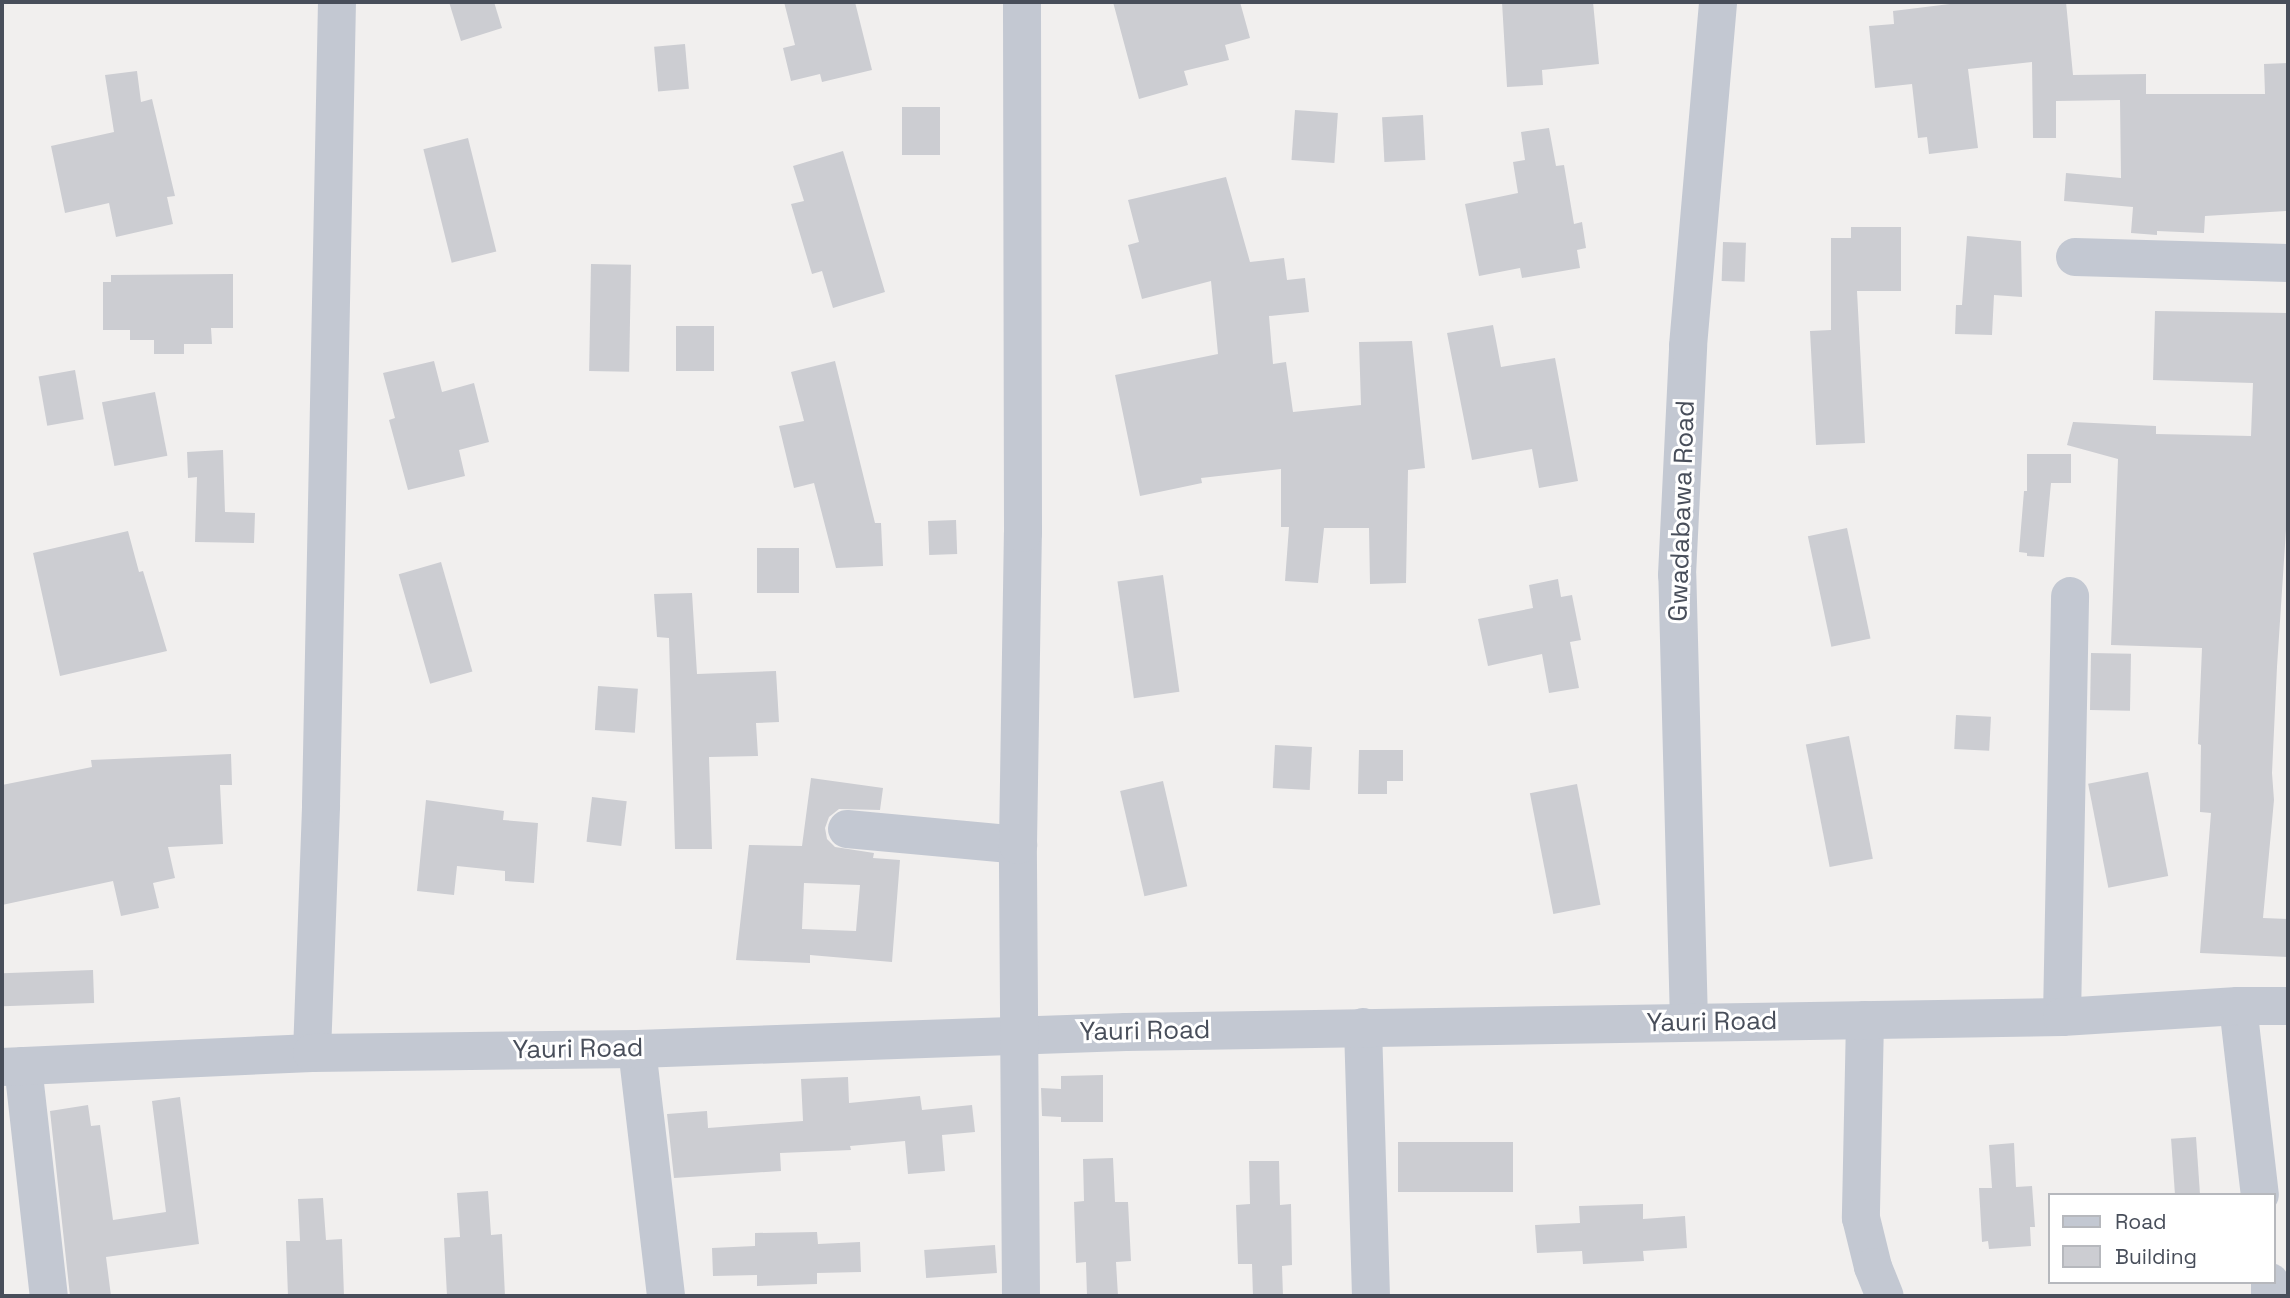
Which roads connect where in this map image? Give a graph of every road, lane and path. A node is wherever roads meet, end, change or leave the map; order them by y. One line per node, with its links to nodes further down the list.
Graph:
1 (337, 2): 17 (street)
2 (1022, 2): 8 (street)
3 (1718, 2): 13 (street, Gwadabawa Road)
4 (2075, 257): 5 (street)
5 (2288, 263)
6 (2070, 596): 11 (street)
7 (847, 829): 8 (street)
8 (1018, 845): 15 (street)
9 (2238, 1006): 10 (street, Yauri Road); 11 (street, Yauri Road); 19 (street)
10 (2288, 1006)
11 (2062, 1017): 12 (street, Yauri Road)
12 (1865, 1020): 13 (street, Yauri Road); 24 (street)
13 (1689, 1022): 14 (street, Yauri Road)
14 (1363, 1027): 15 (street, Yauri Road); 23 (street)
15 (1021, 1034): 16 (street, Yauri Road); 22 (street)
16 (637, 1049): 17 (street, Yauri Road); 21 (street)
17 (312, 1053): 18 (street, Yauri Road)
18 (12, 1066): 20 (street)
19 (2260, 1193)
20 (49, 1296)
21 (666, 1296)
22 (1021, 1296)
23 (1371, 1296)
24 (1885, 1296)

